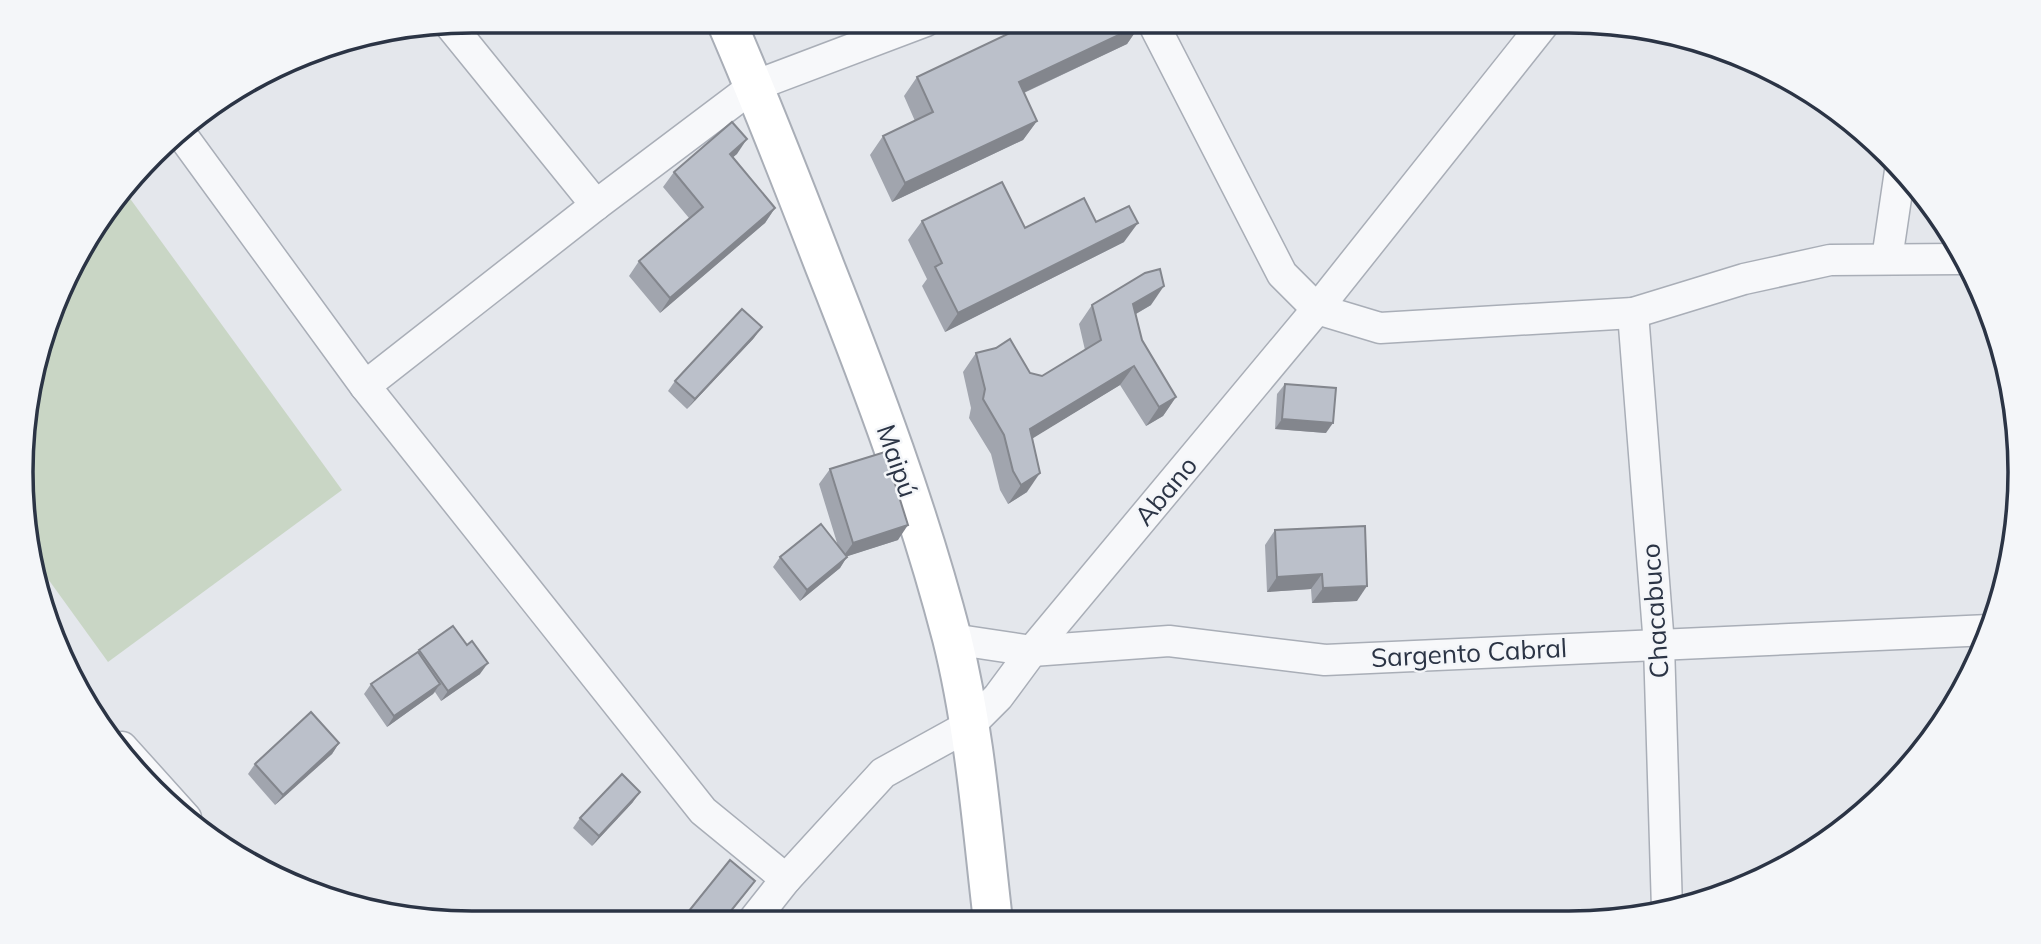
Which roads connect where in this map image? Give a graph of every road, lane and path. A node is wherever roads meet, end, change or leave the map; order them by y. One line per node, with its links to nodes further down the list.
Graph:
1 (731, 33): 6 (main road, Maipú)
2 (894, 33): 6 (street)
3 (1158, 33): 12 (street)
4 (1535, 33): 12 (street, Abano)
5 (457, 34): 9 (street)
6 (754, 86): 9 (street); 16 (main road, Maipú)
7 (185, 140): 14 (street)
8 (1898, 182): 10 (street)
9 (596, 205): 14 (street)
10 (1887, 259): 11 (street); 13 (street)
11 (1953, 260)
12 (1317, 309): 13 (street); 18 (street, Abano)
13 (1633, 313): 17 (street, Chacabuco)
14 (365, 386): 20 (street)
15 (1978, 631): 17 (street, Sargento Cabral)
16 (952, 639): 18 (street, Sargento Cabral); 19 (main road, Maipú)
17 (1659, 645): 18 (street, Sargento Cabral); 21 (street, Chacabuco)
18 (1032, 651): 19 (street, Abano)
19 (970, 725): 20 (street, Abano); 23 (main road, Maipú)
20 (786, 879): 22 (street, Abano)
21 (1667, 899)
22 (761, 911)
23 (992, 911)

